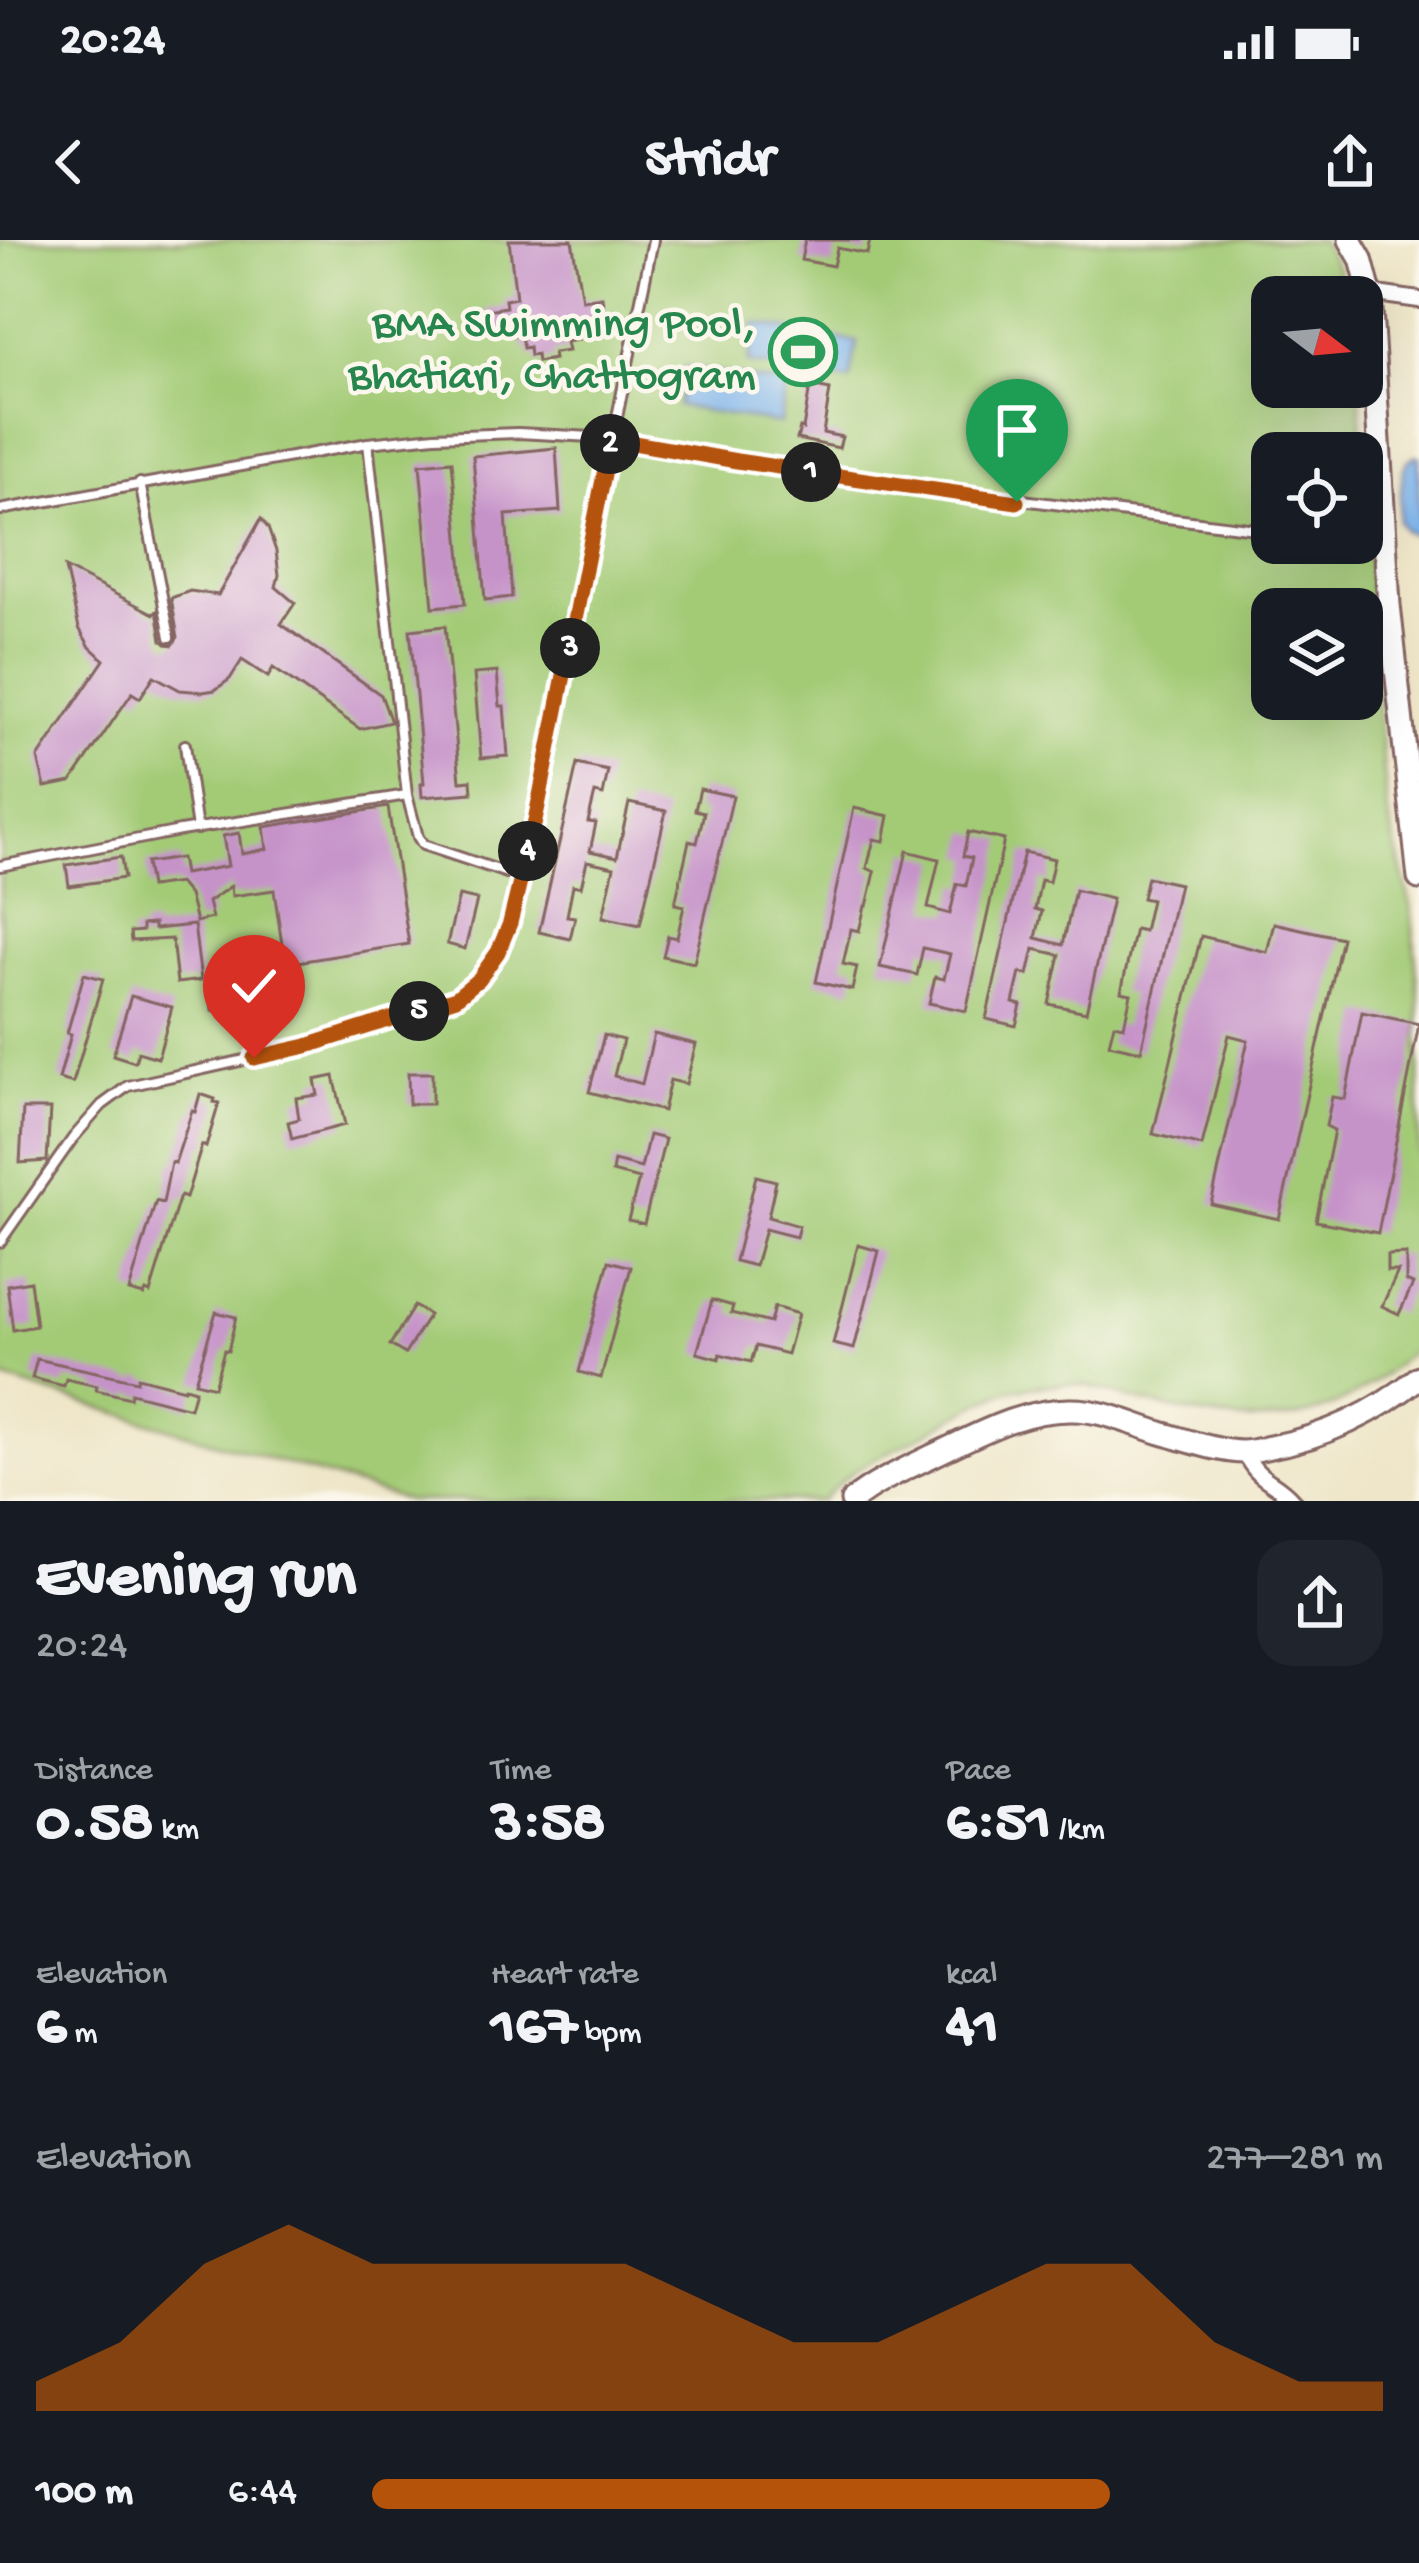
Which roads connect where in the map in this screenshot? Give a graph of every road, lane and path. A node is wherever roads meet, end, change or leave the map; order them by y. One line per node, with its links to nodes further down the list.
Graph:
1 (653, 240): 7 (lane)
2 (1350, 240): 3 (main road)
3 (1366, 276)
4 (1383, 295): 5 (street)
5 (1419, 300)
6 (1377, 408): 13 (main road)
7 (611, 439): 8 (lane); 11 (lane); 19 (lane)
8 (368, 443): 9 (lane); 16 (lane)
9 (140, 483): 10 (lane); 14 (lane)
10 (0, 510)
11 (1251, 528)
12 (1383, 543): 13 (lane)
13 (1386, 543): 20 (main road)
14 (170, 638)
15 (185, 745): 17 (lane)
16 (407, 795): 17 (lane); 19 (lane)
17 (197, 829): 18 (lane)
18 (0, 866)
19 (522, 878): 21 (lane)
20 (1419, 878)
21 (0, 1242)
22 (1419, 1377): 23 (main road)
23 (1244, 1452): 24 (main road); 25 (street)
24 (852, 1501)
25 (1293, 1501)

